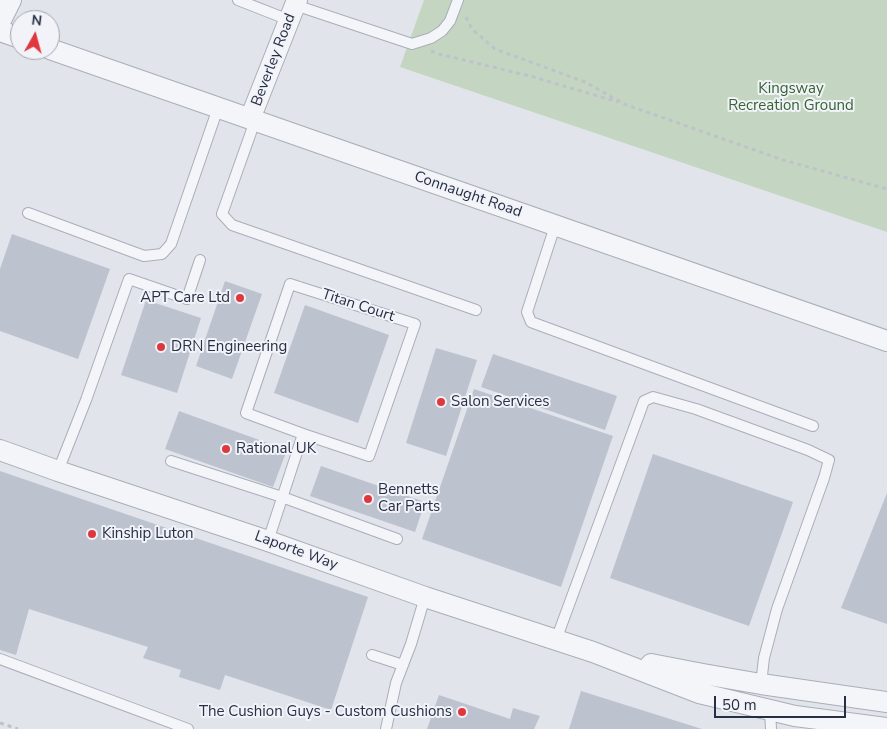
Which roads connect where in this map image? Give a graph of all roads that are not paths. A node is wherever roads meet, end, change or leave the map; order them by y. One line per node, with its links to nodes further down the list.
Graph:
1 (10, 0): 5 (street)
2 (238, 0): 4 (lane)
3 (460, 4): 4 (lane)
4 (294, 8): 8 (street, Beverley Road)
5 (0, 22)
6 (60, 53): 7 (street, Connaught Road)
7 (218, 108): 8 (street, Connaught Road); 9 (lane)
8 (253, 120): 10 (street, Connaught Road); 12 (lane)
9 (28, 213)
10 (555, 226): 13 (street, Connaught Road); 14 (lane)
11 (200, 260): 18 (lane)
12 (476, 310)
13 (887, 341)
14 (813, 426)
15 (303, 434): 15 (lane, Titan Court); 19 (lane)
16 (0, 450): 18 (street, Laporte Way)
17 (171, 461): 19 (lane)
18 (58, 470): 21 (street, Laporte Way)
19 (282, 497): 20 (lane); 21 (lane)
20 (397, 538)
21 (268, 540): 22 (street, Laporte Way)
22 (425, 598): 23 (street, Laporte Way); 27 (lane)
23 (556, 640): 24 (street, Laporte Way); 28 (lane)
24 (593, 652): 28 (street, Laporte Way); 30 (street, Laporte Way)
25 (372, 655): 27 (lane)
26 (0, 659): 32 (lane)
27 (403, 665): 33 (lane)
28 (761, 684): 29 (street, Laporte Way)
29 (887, 702)
30 (770, 720): 31 (street, Laporte Way)
31 (887, 728)
32 (188, 729)
33 (386, 729)

